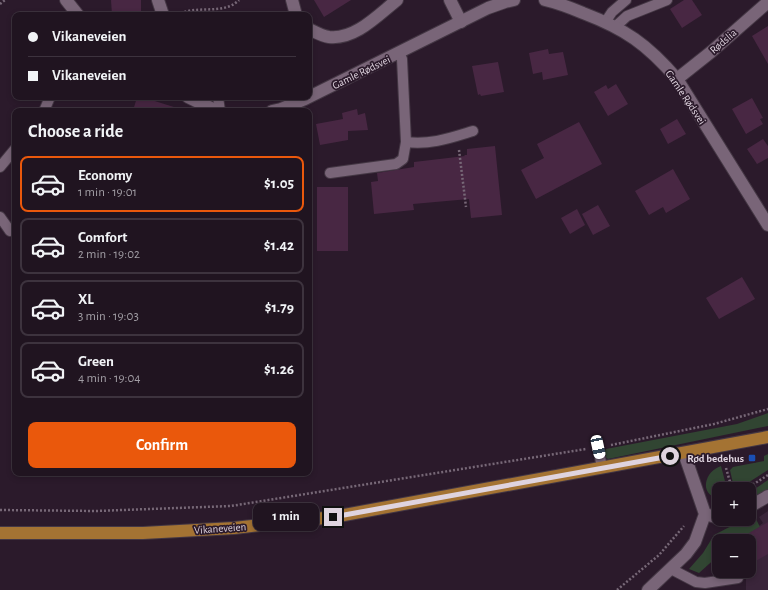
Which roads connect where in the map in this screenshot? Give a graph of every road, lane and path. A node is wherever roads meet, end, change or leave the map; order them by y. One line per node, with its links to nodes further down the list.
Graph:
1 (5, 0): 13 (path)
2 (66, 0): 14 (street)
3 (158, 0): 15 (street)
4 (239, 0): 16 (path)
5 (292, 0): 17 (street)
6 (397, 0): 20 (street)
7 (450, 0): 18 (street)
8 (514, 0): 18 (street, Gamle Rødsvei)
9 (545, 0): 19 (street, Gamle Rødsvei)
10 (626, 0): 19 (lane)
11 (667, 0): 19 (lane)
12 (768, 2): 22 (street, Rødslia)
13 (0, 4)
14 (76, 12)
15 (162, 12)
16 (185, 12)
17 (295, 12)
18 (461, 22): 21 (street, Gamle Rødsvei)
19 (610, 24): 22 (street, Gamle Rødsvei)
20 (312, 30)
21 (399, 53): 23 (street, Gamle Rødsvei); 30 (lane)
22 (676, 79): 36 (street, Gamle Rødsvei)
23 (312, 96)
24 (194, 100): 26 (street)
25 (302, 100): 27 (street, Gamle Rødsvei)
26 (208, 108)
27 (280, 108)
28 (473, 131): 29 (lane)
29 (457, 136): 30 (lane); 34 (path)
30 (406, 142): 33 (lane)
31 (12, 152): 32 (lane)
32 (0, 166)
33 (330, 173)
34 (466, 207)
35 (0, 217): 37 (lane)
36 (768, 225)
37 (10, 231)
38 (768, 409): 40 (path)
39 (768, 437): 41 (main road, Vikaneveien)
40 (597, 444): 42 (lane); 49 (path)
41 (684, 453): 42 (main road, Vikaneveien); 50 (street)
42 (602, 468): 53 (main road, Vikaneveien)
43 (726, 468): 45 (path)
44 (768, 476): 46 (path)
45 (730, 482)
46 (756, 483)
47 (768, 496): 48 (street)
48 (756, 503)
49 (0, 510)
50 (705, 514): 51 (street); 54 (street)
51 (712, 516)
52 (688, 524): 56 (path)
53 (0, 533)
54 (671, 570): 55 (lane); 57 (street)
55 (738, 578)
56 (617, 590)
57 (648, 590)

